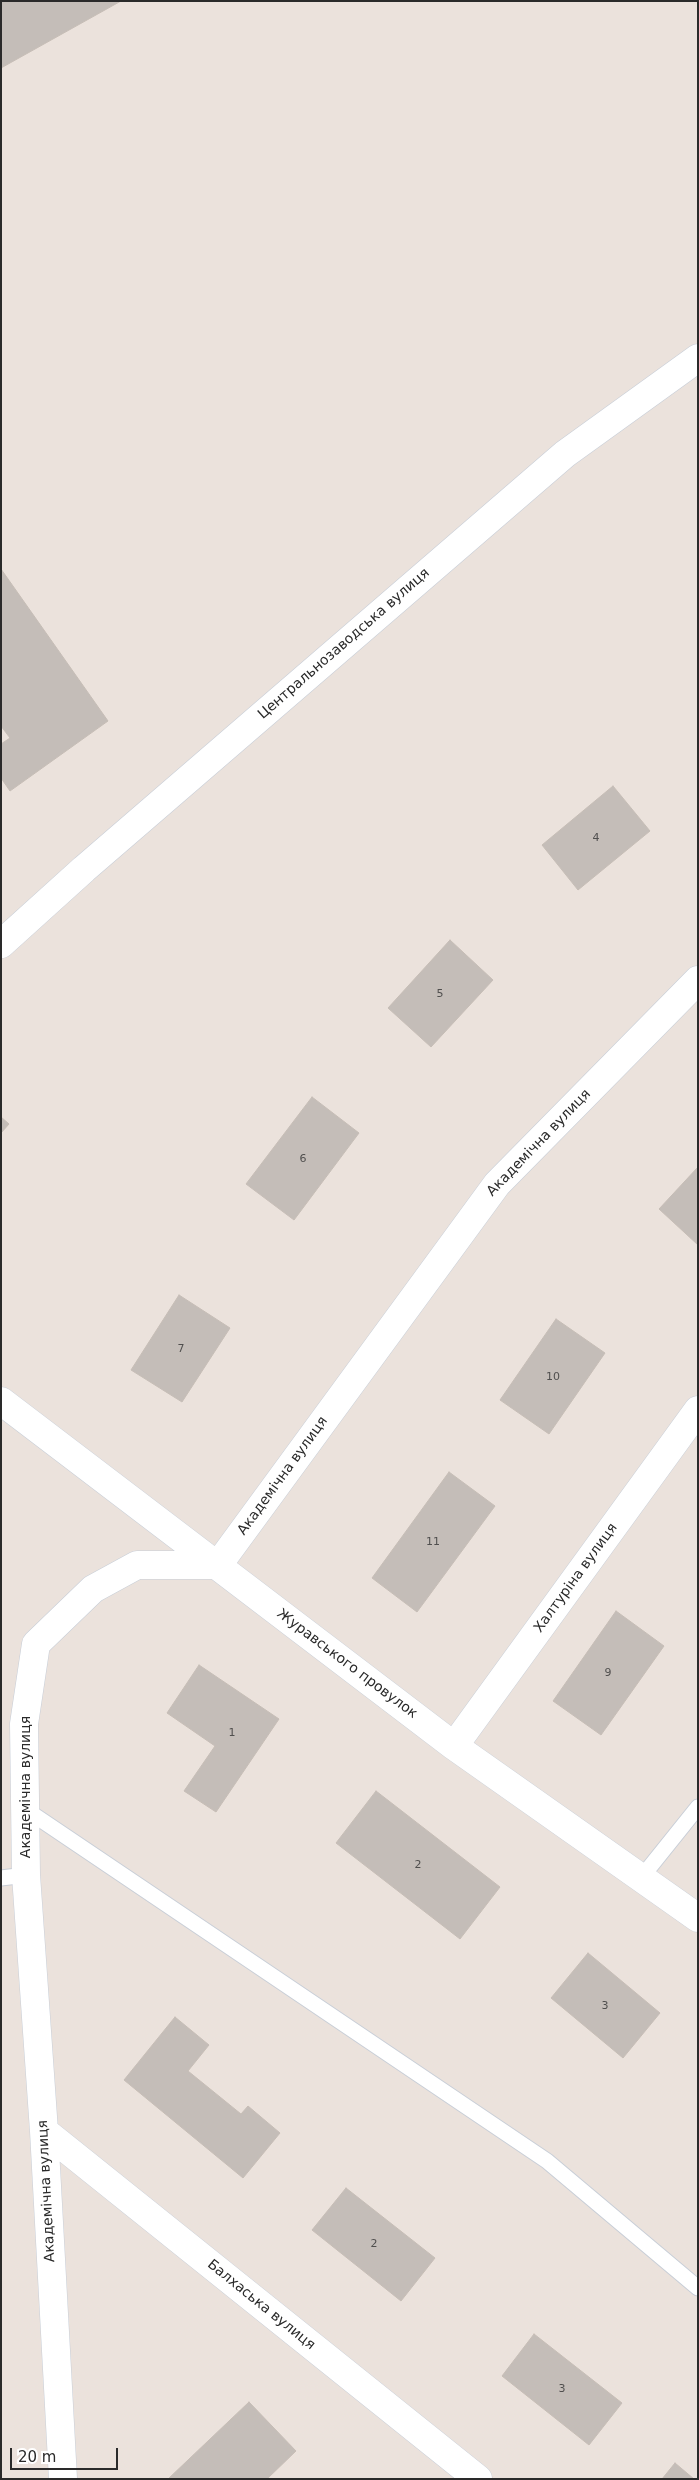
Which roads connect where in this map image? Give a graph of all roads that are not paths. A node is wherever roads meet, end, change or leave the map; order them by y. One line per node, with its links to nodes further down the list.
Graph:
1 (698, 358): 2 (street, Центральнозаводська вулиця)
2 (1, 944)
3 (698, 980): 6 (street, Академічна вулиця)
4 (1, 1401): 6 (street, Журавського провулок)
5 (698, 1410): 7 (street, Халтуріна вулиця)
6 (218, 1565): 7 (street, Журавського провулок); 9 (street, Академічна вулиця)
7 (454, 1746): 11 (street, Журавського провулок)
8 (698, 1808): 11 (lane)
9 (25, 1809): 10 (street, Академічна вулиця); 14 (lane)
10 (14, 1876): 13 (street, Академічна вулиця)
11 (641, 1878): 12 (street, Журавського провулок)
12 (698, 1918)
13 (44, 2131): 15 (street, Академічна вулиця); 16 (street, Балхаська вулиця)
14 (698, 2288)
15 (63, 2479)
16 (478, 2479)

